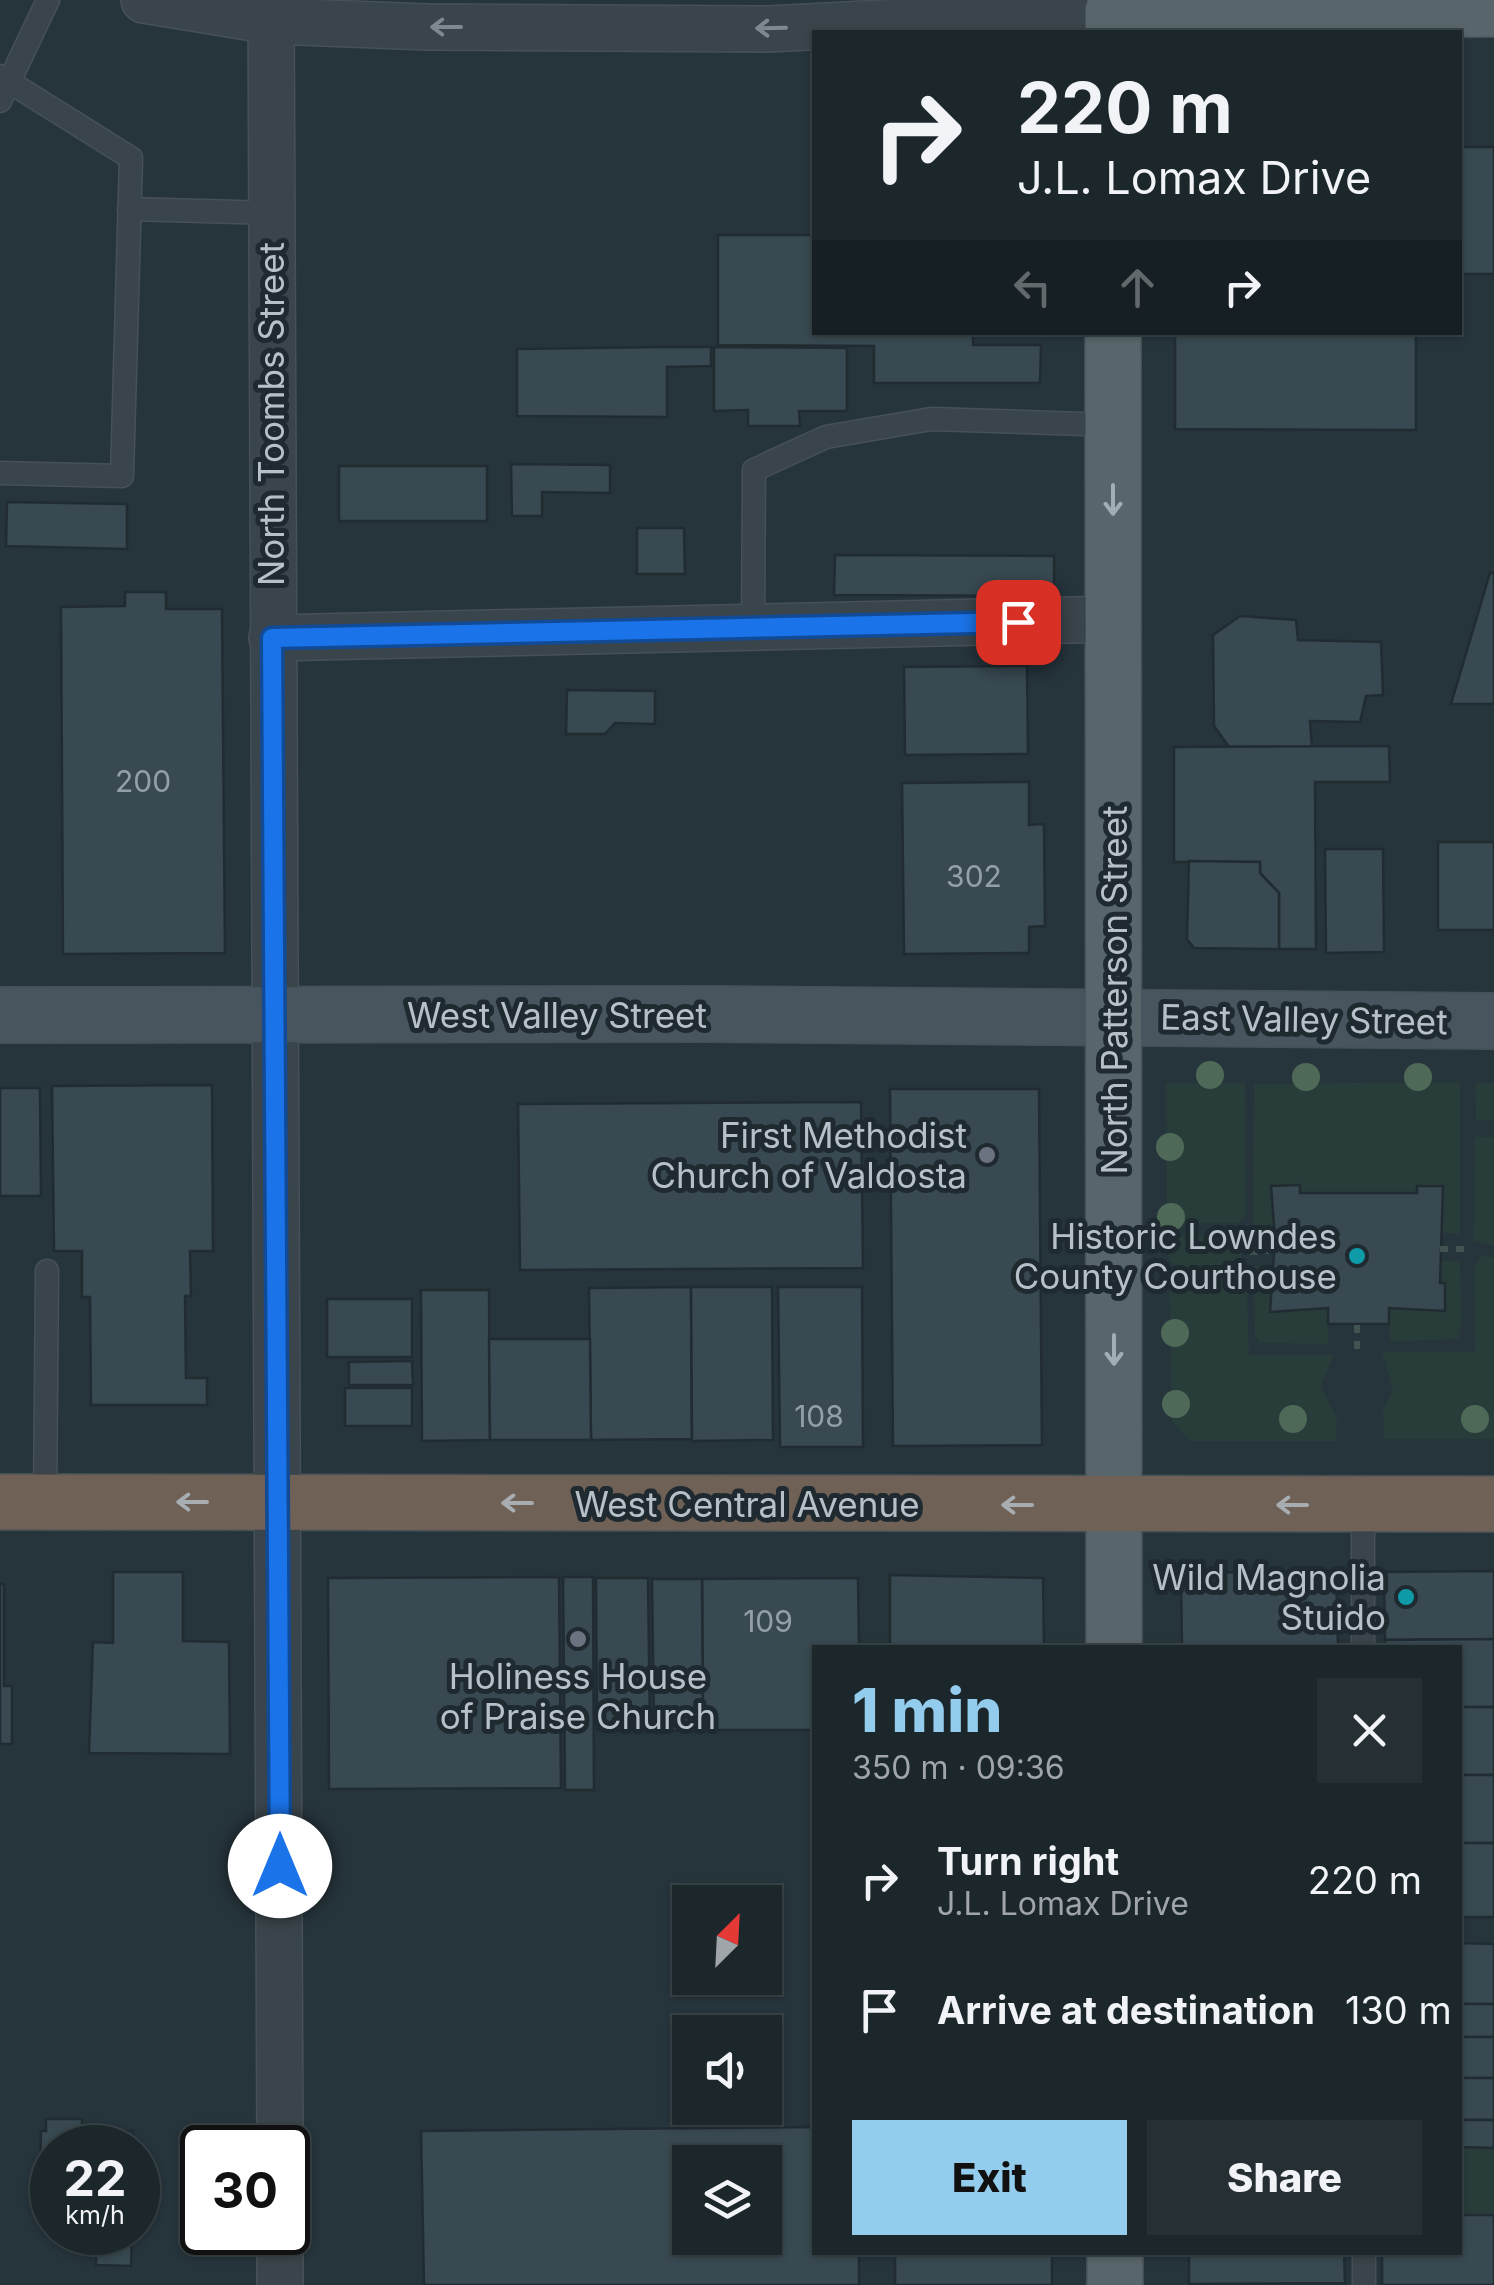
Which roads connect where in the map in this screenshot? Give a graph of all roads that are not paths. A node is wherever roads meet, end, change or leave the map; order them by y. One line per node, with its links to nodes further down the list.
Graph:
1 (48, 0): 6 (lane)
2 (144, 0): 4 (street)
3 (1494, 9): 5 (main road)
4 (271, 10): 5 (street, one-way to 4); 8 (street, North Toombs Street)
5 (1113, 15)
6 (3, 86): 7 (lane)
7 (129, 209): 8 (lane); 11 (lane)
8 (271, 214): 14 (street, North Toombs Street)
9 (1113, 335): 10 (main road, North Patterson Street)
10 (1113, 425): 12 (main road, North Patterson Street, one-way to 12); 13 (lane)
11 (0, 473)
12 (1113, 620): 13 (street); 17 (main road, North Patterson Street)
13 (753, 627): 14 (street)
14 (272, 638): 16 (street, North Toombs Street)
15 (0, 1015): 16 (street, West Valley Street)
16 (275, 1016): 17 (street, West Valley Street); 21 (street, North Toombs Street)
17 (1114, 1017): 18 (street, East Valley Street); 24 (main road, North Patterson Street, one-way to 24)
18 (1494, 1021)
19 (47, 1271): 20 (lane)
20 (23, 1502): 21 (highway, West Central Avenue, one-way to 20)
21 (278, 1503): 24 (highway, West Central Avenue, one-way to 21); 27 (street, North Toombs Street)
22 (1364, 1504): 23 (highway, West Central Avenue); 24 (highway, West Central Avenue, one-way to 24); 26 (lane)
23 (1494, 1504)
24 (1114, 1506): 25 (main road, North Patterson Street)
25 (1114, 1645)
26 (1364, 1645)
27 (280, 2125)
28 (280, 2255): 31 (street)
29 (1115, 2255): 32 (main road)
30 (1364, 2255): 33 (lane)
31 (280, 2285)
32 (1115, 2285)
33 (1364, 2285)

